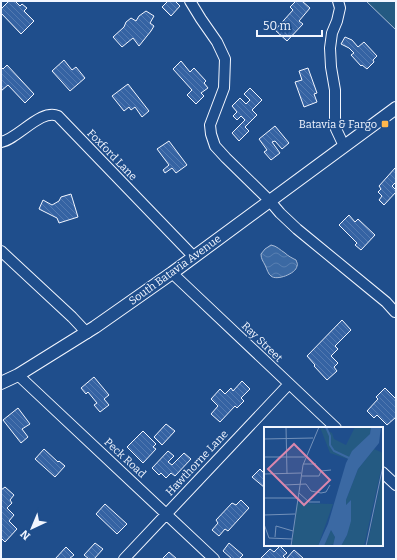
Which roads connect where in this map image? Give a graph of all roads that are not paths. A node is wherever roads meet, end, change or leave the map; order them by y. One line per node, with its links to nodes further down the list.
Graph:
1 (190, 1): 6 (street)
2 (338, 1): 5 (street)
3 (394, 113): 5 (main road, South Batavia Avenue)
4 (1, 142): 8 (street, Foxford Lane)
5 (344, 146): 6 (main road, South Batavia Avenue)
6 (270, 200): 8 (main road, South Batavia Avenue); 10 (street)
7 (1, 251): 11 (street)
8 (194, 257): 9 (main road, South Batavia Avenue)
9 (172, 273): 11 (main road, South Batavia Avenue); 14 (street, Ray Street)
10 (395, 312)
11 (87, 333): 12 (main road, South Batavia Avenue)
12 (18, 375): 13 (main road, South Batavia Avenue); 18 (street, Peck Road)
13 (1, 383)
14 (289, 384): 15 (street, Ray Street); 18 (street, Hawthorne Lane)
15 (335, 427)
16 (383, 473): 17 (street)
17 (396, 485)
18 (166, 513): 19 (street, Hawthorne Lane); 20 (street, Peck Road)
19 (124, 559)
20 (214, 559)

